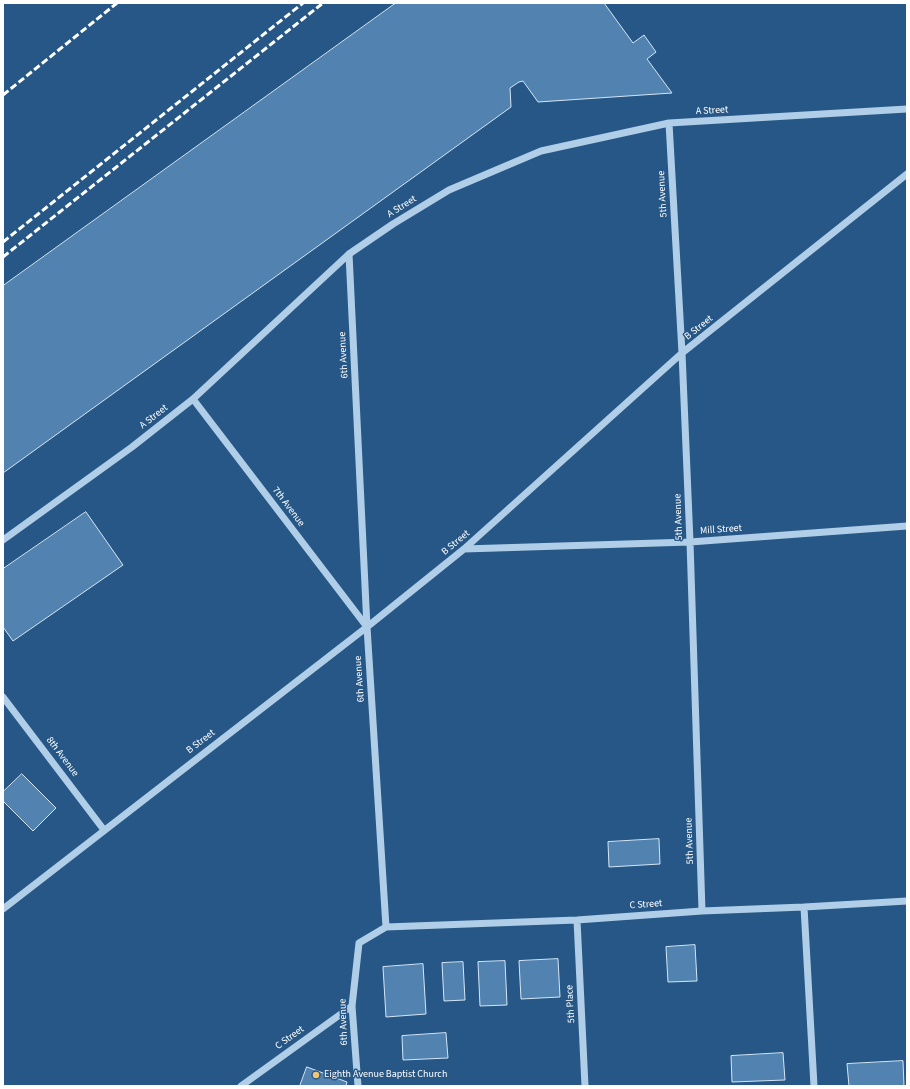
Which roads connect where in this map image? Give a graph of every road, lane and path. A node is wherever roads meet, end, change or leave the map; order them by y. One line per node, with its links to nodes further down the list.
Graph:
1 (907, 109): 2 (street, A Street)
2 (669, 124): 4 (street, A Street); 5 (street, 5th Avenue)
3 (907, 174): 5 (street, B Street)
4 (349, 254): 6 (street, A Street); 11 (street, 6th Avenue)
5 (682, 353): 9 (street, 5th Avenue); 10 (street, B Street)
6 (193, 399): 8 (street, A Street); 11 (street, 7th Avenue)
7 (907, 526): 9 (street, Mill Street)
8 (3, 540)
9 (690, 542): 10 (street, Mill Street); 17 (street, 5th Avenue)
10 (464, 549): 11 (street, B Street)
11 (367, 628): 13 (street, B Street); 19 (street, 6th Avenue)
12 (3, 697): 13 (street, 8th Avenue)
13 (104, 830): 16 (street, B Street)
14 (907, 901): 15 (street, C Street)
15 (804, 907): 17 (street, C Street); 24 (street)
16 (3, 909)
17 (702, 911): 18 (street, C Street)
18 (578, 920): 19 (street, C Street); 23 (street, 5th Place)
19 (386, 927): 20 (street, 6th Avenue)
20 (352, 1006): 21 (street, C Street); 22 (street, 6th Avenue)
21 (241, 1086)
22 (358, 1086)
23 (585, 1086)
24 (814, 1086)

